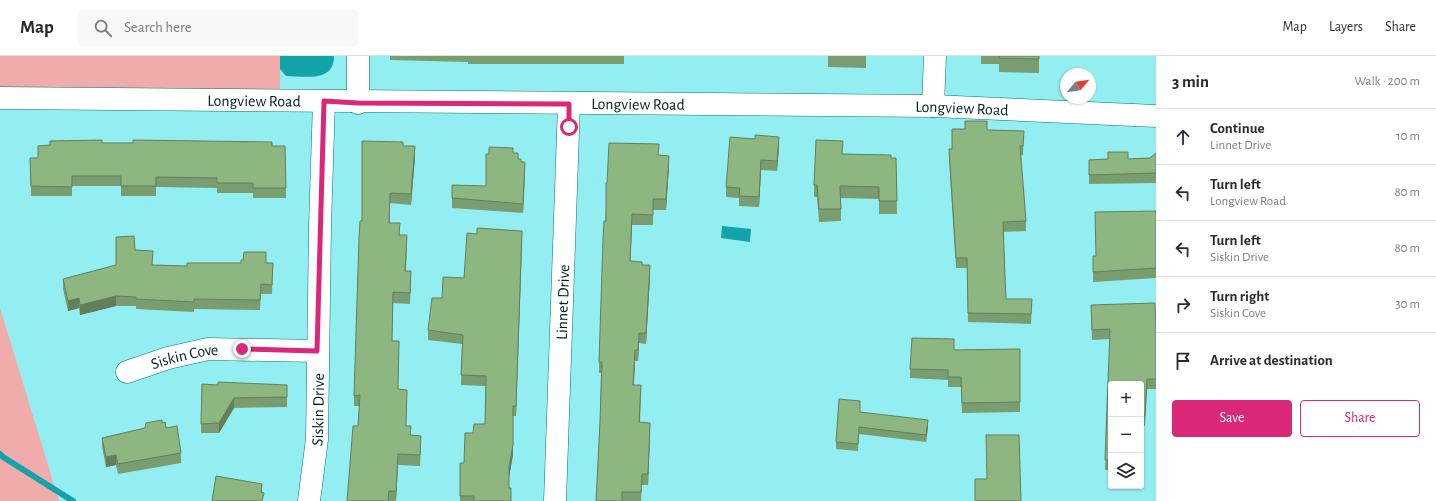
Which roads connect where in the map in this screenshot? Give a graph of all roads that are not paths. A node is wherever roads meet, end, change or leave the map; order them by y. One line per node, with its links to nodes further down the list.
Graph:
1 (358, 56): 5 (street)
2 (935, 56): 7 (street)
3 (0, 98): 4 (street, Longview Road)
4 (324, 101): 5 (street, Longview Road); 9 (street, Siskin Drive)
5 (358, 103): 6 (street, Longview Road)
6 (569, 104): 7 (street, Longview Road); 12 (street, Linnet Drive)
7 (933, 106): 8 (street, Longview Road)
8 (1156, 116)
9 (317, 351): 10 (street, Siskin Cove); 11 (street, Siskin Drive)
10 (127, 372)
11 (309, 501)
12 (555, 501)

